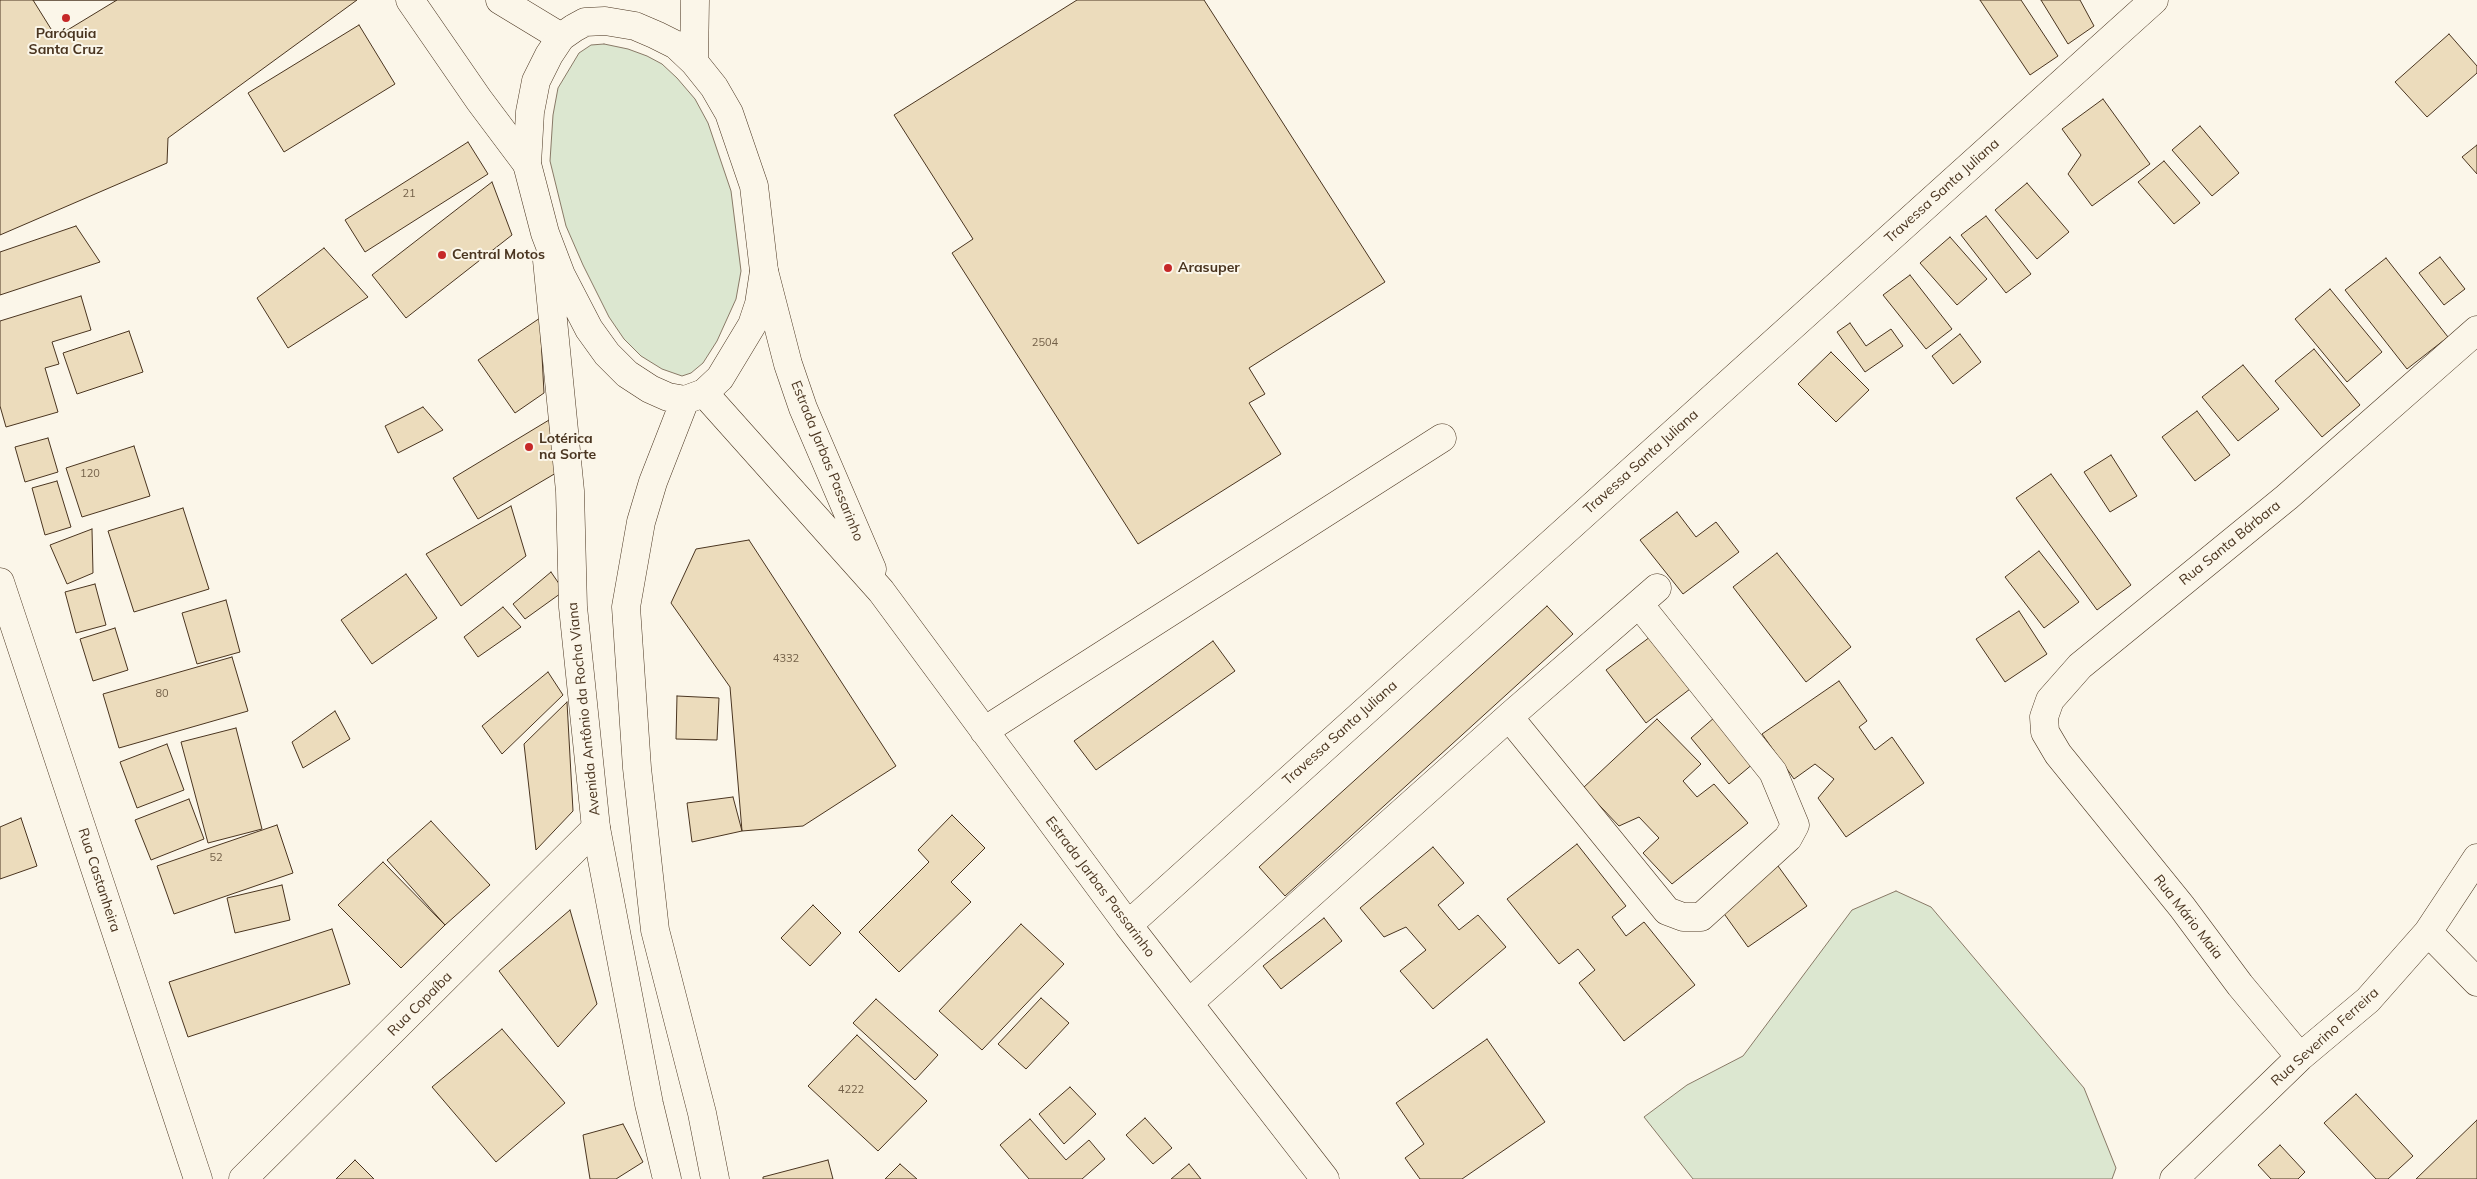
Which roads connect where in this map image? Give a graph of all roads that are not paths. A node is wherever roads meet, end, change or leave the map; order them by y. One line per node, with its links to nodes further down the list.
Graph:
1 (410, 0): 8 (street)
2 (500, 0): 6 (street)
3 (695, 0): 7 (street)
4 (2154, 0): 21 (street, Travessa Santa Juliana)
5 (590, 11): 6 (street); 7 (street)
6 (562, 37): 8 (street)
7 (694, 62): 10 (street)
8 (527, 164): 9 (street)
9 (544, 233): 12 (street); 19 (street, Avenida Antônio da Rocha Viana)
10 (764, 272): 12 (street); 15 (street, Estrada Jarbas Passarinho)
11 (2477, 330): 18 (street, Rua Santa Bárbara)
12 (694, 396): 15 (street, Estrada Jarbas Passarinho); 29 (street)
13 (1442, 438): 17 (street)
14 (0, 582): 26 (street, Rua Castanheira)
15 (881, 591): 17 (street, Estrada Jarbas Passarinho)
16 (1508, 717): 16 (street); 24 (street)
17 (984, 731): 21 (street, Estrada Jarbas Passarinho)
18 (2077, 775): 25 (street, Rua Mário Maia)
19 (596, 828): 27 (street, Rua Copaíba); 28 (street, Avenida Antônio da Rocha Viana)
20 (2477, 858): 22 (street, Rua Severino Ferreira)
21 (1128, 925): 24 (street, Estrada Jarbas Passarinho)
22 (2428, 932): 23 (street); 25 (street, Rua Severino Ferreira)
23 (2477, 982)
24 (1189, 1003): 30 (street, Estrada Jarbas Passarinho)
25 (2300, 1058): 31 (street, Rua Severino Ferreira)
26 (198, 1179)
27 (243, 1179)
28 (667, 1179)
29 (716, 1179)
30 (1325, 1179)
31 (2174, 1179)

